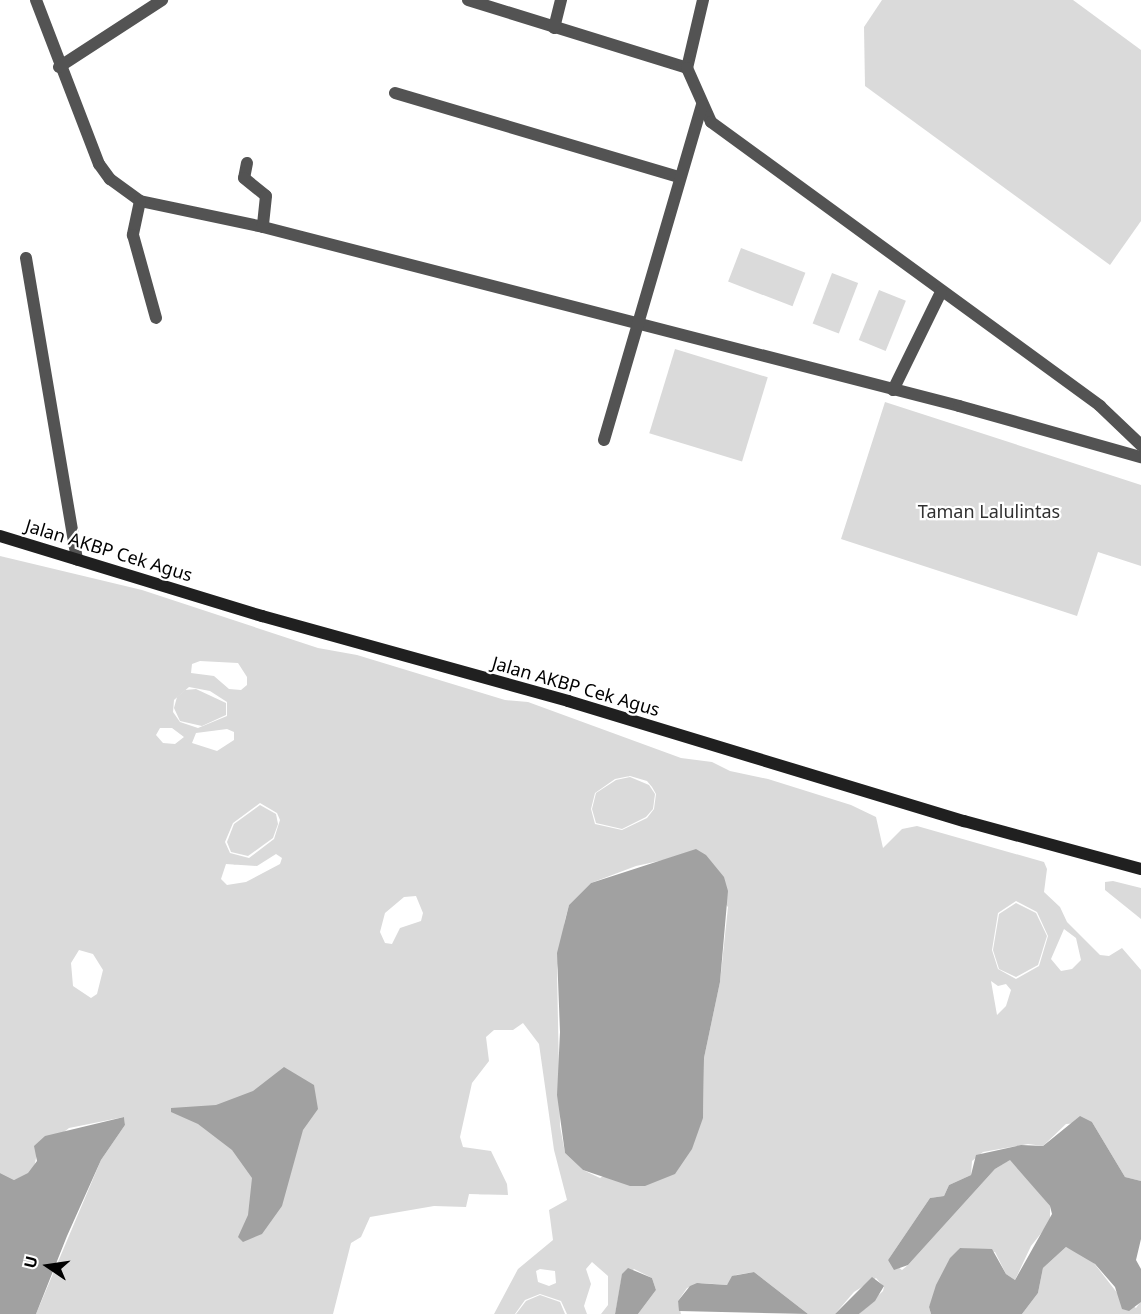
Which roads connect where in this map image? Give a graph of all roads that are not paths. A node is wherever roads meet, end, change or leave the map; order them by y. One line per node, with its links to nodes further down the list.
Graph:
1 (36, 0): 7 (street)
2 (162, 0): 7 (street)
3 (468, 0): 6 (street)
4 (561, 0): 6 (street)
5 (703, 0): 8 (street)
6 (554, 28): 8 (street)
7 (59, 67): 13 (street)
8 (687, 68): 10 (street)
9 (396, 93): 12 (street)
10 (702, 105): 12 (street); 16 (street)
11 (248, 163): 14 (street)
12 (678, 177): 18 (street)
13 (140, 201): 14 (street); 17 (street)
14 (263, 227): 18 (street)
15 (26, 258): 24 (street)
16 (941, 292): 19 (street); 21 (street)
17 (156, 318)
18 (639, 327): 19 (street); 20 (street)
19 (893, 390): 22 (street)
20 (604, 440)
21 (1141, 445)
22 (1141, 457)
23 (0, 536): 24 (main road, Jalan AKBP Cek Agus)
24 (77, 560): 25 (main road, Jalan AKBP Cek Agus)
25 (1141, 869)

